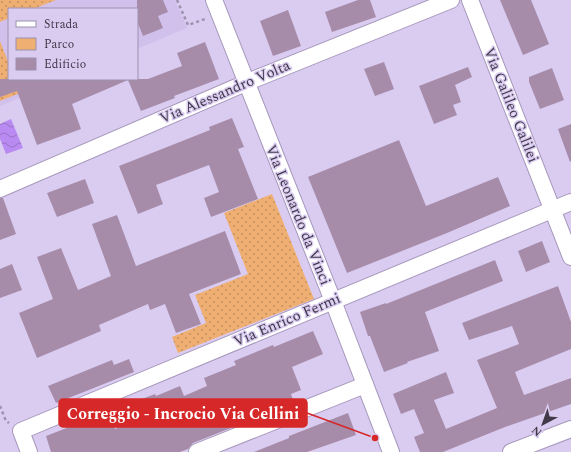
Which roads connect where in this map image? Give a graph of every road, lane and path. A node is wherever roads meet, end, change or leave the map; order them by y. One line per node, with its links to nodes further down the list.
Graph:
1 (214, 0): 4 (street, Via Leonardo da Vinci)
2 (451, 0): 4 (street, Via Alessandro Volta)
3 (470, 0): 7 (street, Via Galileo Galilei)
4 (246, 83): 5 (street, Via Alessandro Volta); 9 (street, Via Leonardo da Vinci)
5 (0, 189)
6 (571, 202): 7 (street, Via Enrico Fermi)
7 (553, 210): 8 (street); 9 (street, Via Enrico Fermi)
8 (571, 257)
9 (333, 301): 10 (street, Via Leonardo da Vinci); 12 (street, Via Enrico Fermi)
10 (365, 385): 13 (street); 14 (street, Via Leonardo da Vinci)
11 (571, 429): 15 (street)
12 (29, 452)
13 (197, 452)
14 (391, 452)
15 (511, 452)

